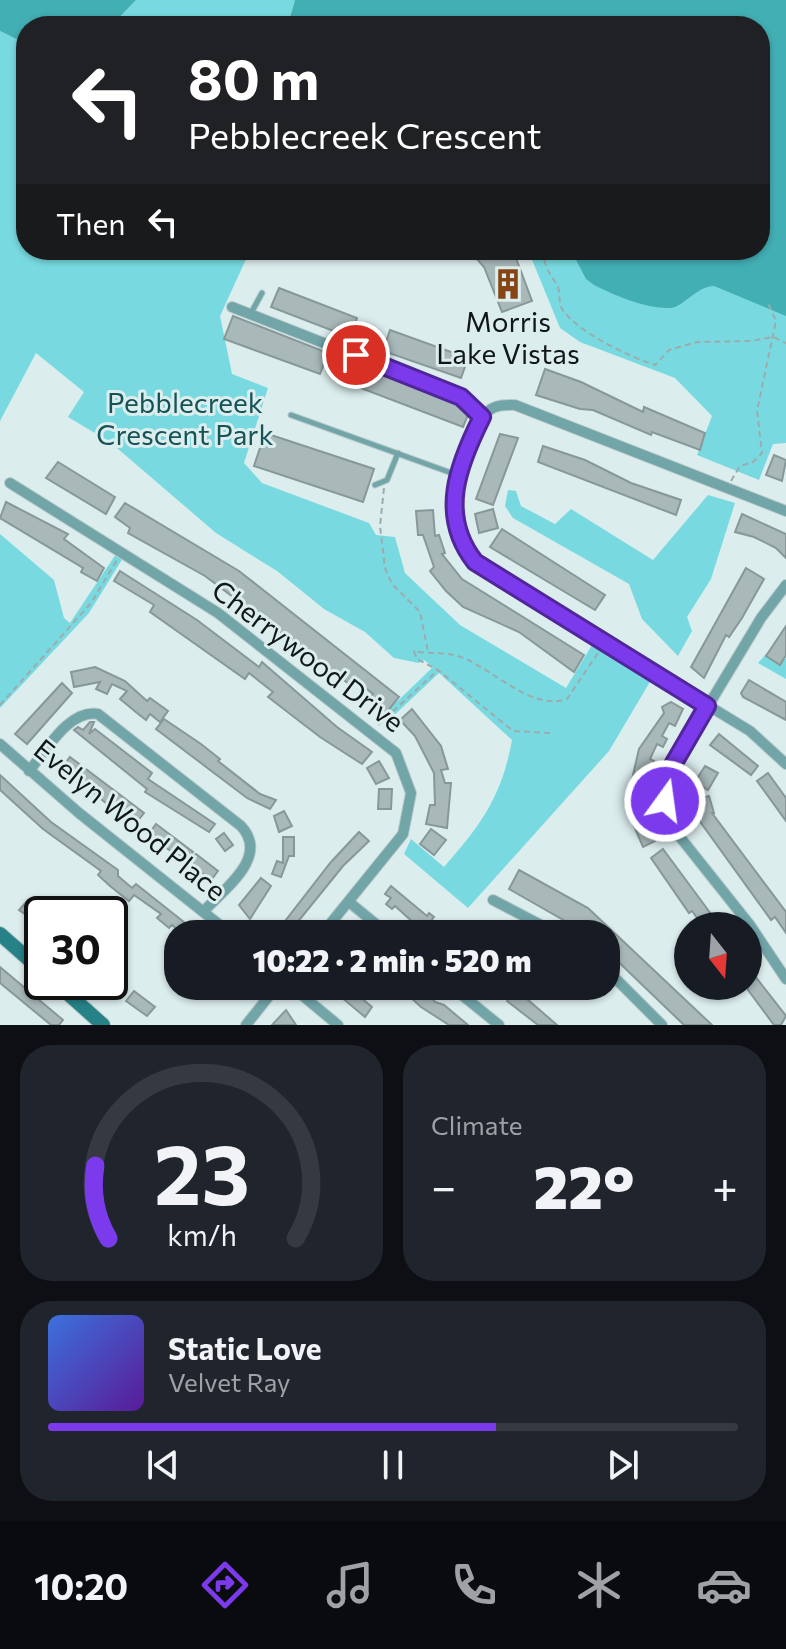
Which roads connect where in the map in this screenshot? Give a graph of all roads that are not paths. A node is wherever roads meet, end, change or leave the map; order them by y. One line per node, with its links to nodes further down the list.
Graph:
1 (262, 293): 3 (lane)
2 (232, 307): 3 (street)
3 (251, 314): 5 (street)
4 (291, 415): 6 (lane)
5 (482, 417): 7 (street); 10 (street)
6 (398, 453): 7 (lane); 9 (lane)
7 (458, 475): 12 (street)
8 (10, 483): 17 (street, Cherrywood Drive)
9 (375, 485)
10 (786, 511)
11 (786, 585): 12 (street)
12 (707, 706): 14 (street); 25 (street)
13 (0, 744): 15 (street, Evelyn Wood Place)
14 (786, 764)
15 (29, 771): 18 (street, Evelyn Wood Place); 18 (street)
16 (493, 900): 22 (street)
17 (349, 902): 20 (street, Cherrywood Drive); 21 (street)
18 (204, 911): 19 (street, Evelyn Wood Place)
19 (215, 920)
20 (334, 920)
21 (371, 920)
22 (531, 920)
23 (0, 934): 24 (street)
24 (24, 955)
25 (786, 979)
26 (620, 983): 35 (street)
27 (75, 1000): 31 (street)
28 (266, 1000): 32 (street)
29 (308, 1000): 33 (street)
30 (468, 1000): 34 (street)
31 (103, 1025)
32 (246, 1025)
33 (338, 1025)
34 (499, 1025)
35 (662, 1025)

